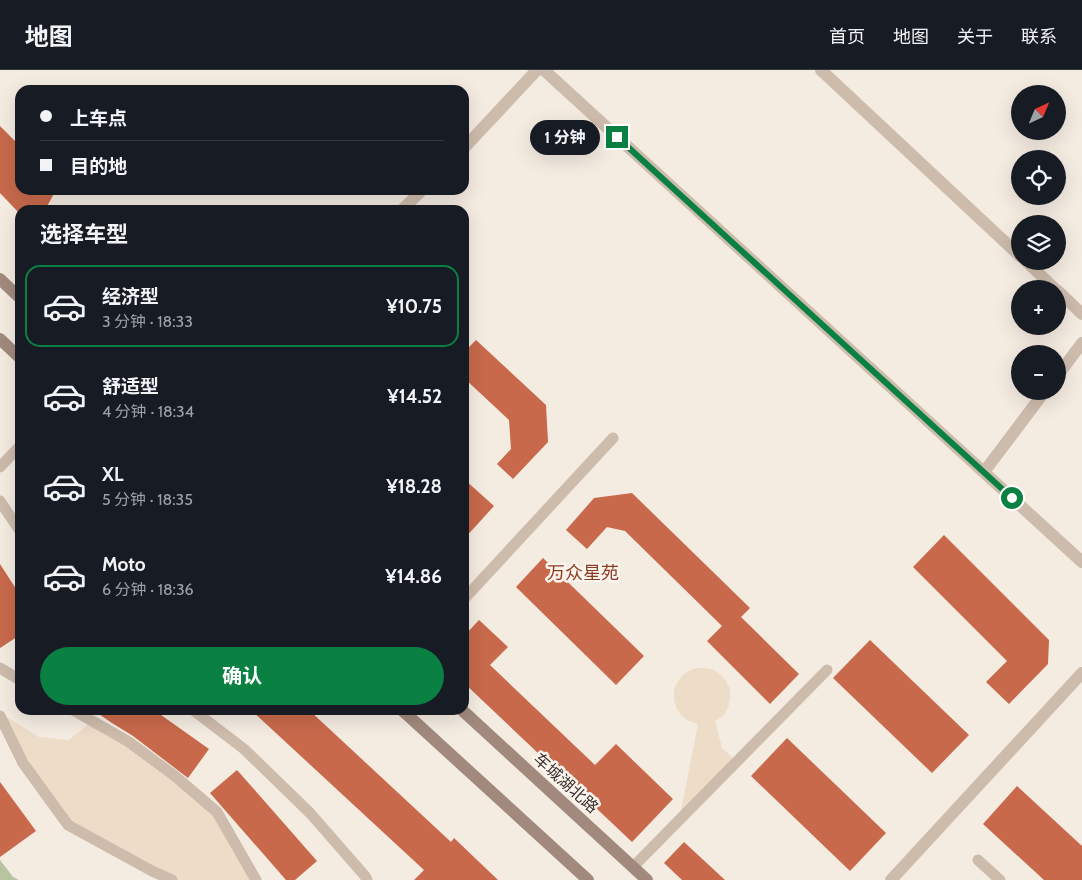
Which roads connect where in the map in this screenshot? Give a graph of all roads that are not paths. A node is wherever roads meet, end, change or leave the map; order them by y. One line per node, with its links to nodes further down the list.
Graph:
1 (537, 70): 4 (street)
2 (544, 70): 22 (street)
3 (821, 70): 7 (street)
4 (469, 143)
5 (417, 195): 6 (street)
6 (407, 205)
7 (1011, 248)
8 (1035, 270): 10 (street)
9 (0, 279): 11 (main road)
10 (1046, 280)
11 (15, 293)
12 (1066, 299): 13 (street)
13 (1082, 314)
14 (0, 339): 16 (main road)
15 (1082, 343): 17 (street)
16 (15, 353)
17 (1066, 364)
18 (1038, 400): 22 (street)
19 (613, 438): 26 (lane)
20 (15, 451): 21 (lane)
21 (0, 467)
22 (984, 472): 25 (street)
23 (0, 501): 24 (lane)
24 (15, 524)
25 (1082, 562)
26 (469, 594)
27 (0, 668): 30 (lane)
28 (827, 670): 37 (lane)
29 (1082, 673): 43 (street)
30 (15, 677)
31 (82, 715): 39 (lane)
32 (200, 715): 40 (lane)
33 (407, 715): 41 (main road)
34 (467, 715): 37 (main road, 车城湖北路)
35 (0, 716): 38 (lane)
36 (978, 860): 44 (lane)
37 (633, 867): 42 (main road, 车城湖北路)
38 (172, 880)
39 (256, 880)
40 (367, 880)
41 (588, 880)
42 (648, 880)
43 (891, 880)
44 (1000, 880)

